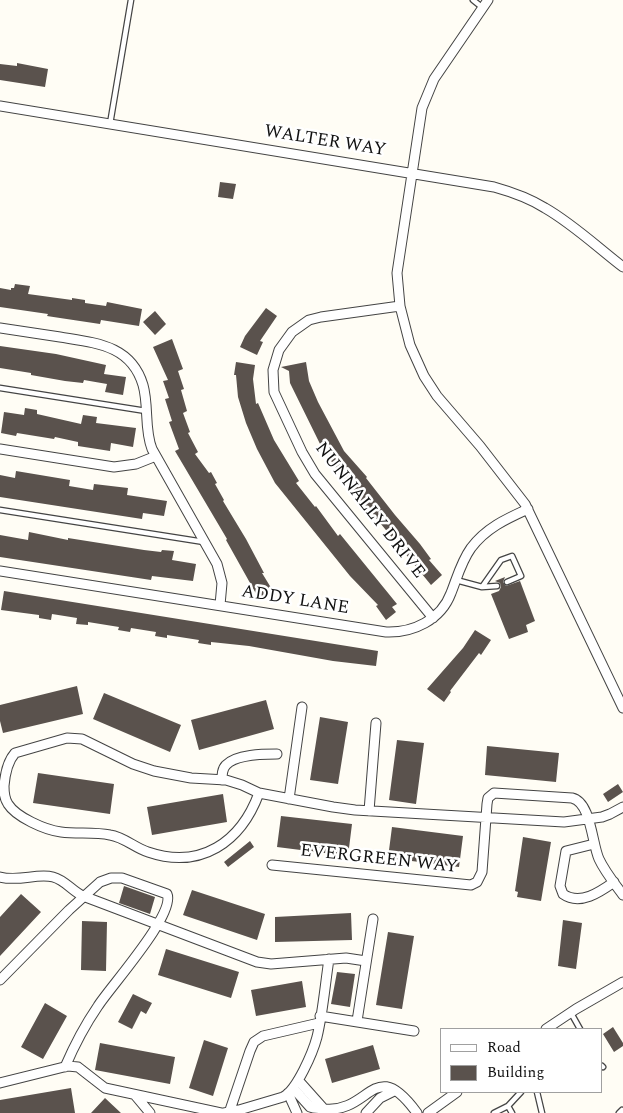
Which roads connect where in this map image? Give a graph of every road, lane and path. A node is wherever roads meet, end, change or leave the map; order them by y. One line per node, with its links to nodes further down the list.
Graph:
1 (132, 0): 5 (lane)
2 (473, 0): 3 (lane)
3 (486, 4): 6 (street)
4 (0, 106): 5 (street, WALTER WAY)
5 (110, 124): 6 (street, WALTER WAY)
6 (412, 173): 7 (street, WALTER WAY); 8 (street)
7 (623, 267)
8 (400, 306): 14 (street); 23 (street, NUNNALLY DRIVE)
9 (0, 328): 11 (street)
10 (0, 388): 11 (lane)
11 (146, 411): 13 (street)
12 (0, 449): 13 (street)
13 (156, 456): 16 (street)
14 (528, 509): 18 (street, ADDY LANE); 25 (street)
15 (0, 510): 16 (lane)
16 (205, 542): 22 (street)
17 (0, 571): 22 (street, ADDY LANE)
18 (456, 580): 21 (lane); 23 (street, ADDY LANE)
19 (507, 582): 21 (lane)
20 (497, 586): 21 (lane)
21 (482, 587)
22 (220, 605): 23 (street, ADDY LANE)
23 (433, 618)
24 (302, 707): 33 (street)
25 (623, 708)
26 (376, 723): 35 (street)
27 (277, 754): 30 (street)
28 (0, 757): 29 (street)
29 (10, 760): 30 (street); 31 (street)
30 (222, 780): 32 (street)
31 (2, 792): 32 (street)
32 (259, 793): 33 (street)
33 (289, 799): 35 (street)
34 (623, 807): 37 (street)
35 (368, 811): 36 (street)
36 (486, 818): 37 (street); 37 (street, EVERGREEN WAY); 39 (street, EVERGREEN WAY)
37 (588, 819): 38 (street, EVERGREEN WAY)
38 (594, 844): 41 (street, EVERGREEN WAY); 41 (street)
39 (272, 865)
40 (0, 877): 43 (street)
41 (614, 882): 42 (street, EVERGREEN WAY)
42 (623, 895)
43 (84, 896): 45 (street); 45 (street); 48 (street)
44 (373, 918): 47 (street)
45 (157, 925): 46 (street); 56 (street)
46 (329, 959): 47 (street); 51 (street)
47 (366, 961): 52 (street)
48 (0, 980)
49 (623, 982): 50 (street)
50 (571, 1013): 53 (street); 54 (lane)
51 (320, 1019): 52 (street); 57 (street); 69 (street)
52 (357, 1021): 55 (street)
53 (548, 1028)
54 (579, 1028)
55 (414, 1031)
56 (65, 1067): 58 (street); 64 (street)
57 (298, 1080): 59 (street); 66 (street)
58 (0, 1083)
59 (291, 1091): 66 (street); 69 (street); 70 (street)
60 (394, 1091): 66 (street); 71 (street); 72 (street)
61 (456, 1093): 73 (street)
62 (520, 1093): 65 (lane)
63 (537, 1093): 76 (lane)
64 (134, 1095): 68 (street); 69 (street)
65 (508, 1106): 74 (lane); 75 (lane)
66 (326, 1110)
67 (623, 1112): 77 (lane)
68 (150, 1113)
69 (226, 1113)
70 (297, 1113)
71 (366, 1113)
72 (417, 1113)
73 (428, 1113)
74 (494, 1113)
75 (512, 1113)
76 (542, 1113)
77 (619, 1113)

